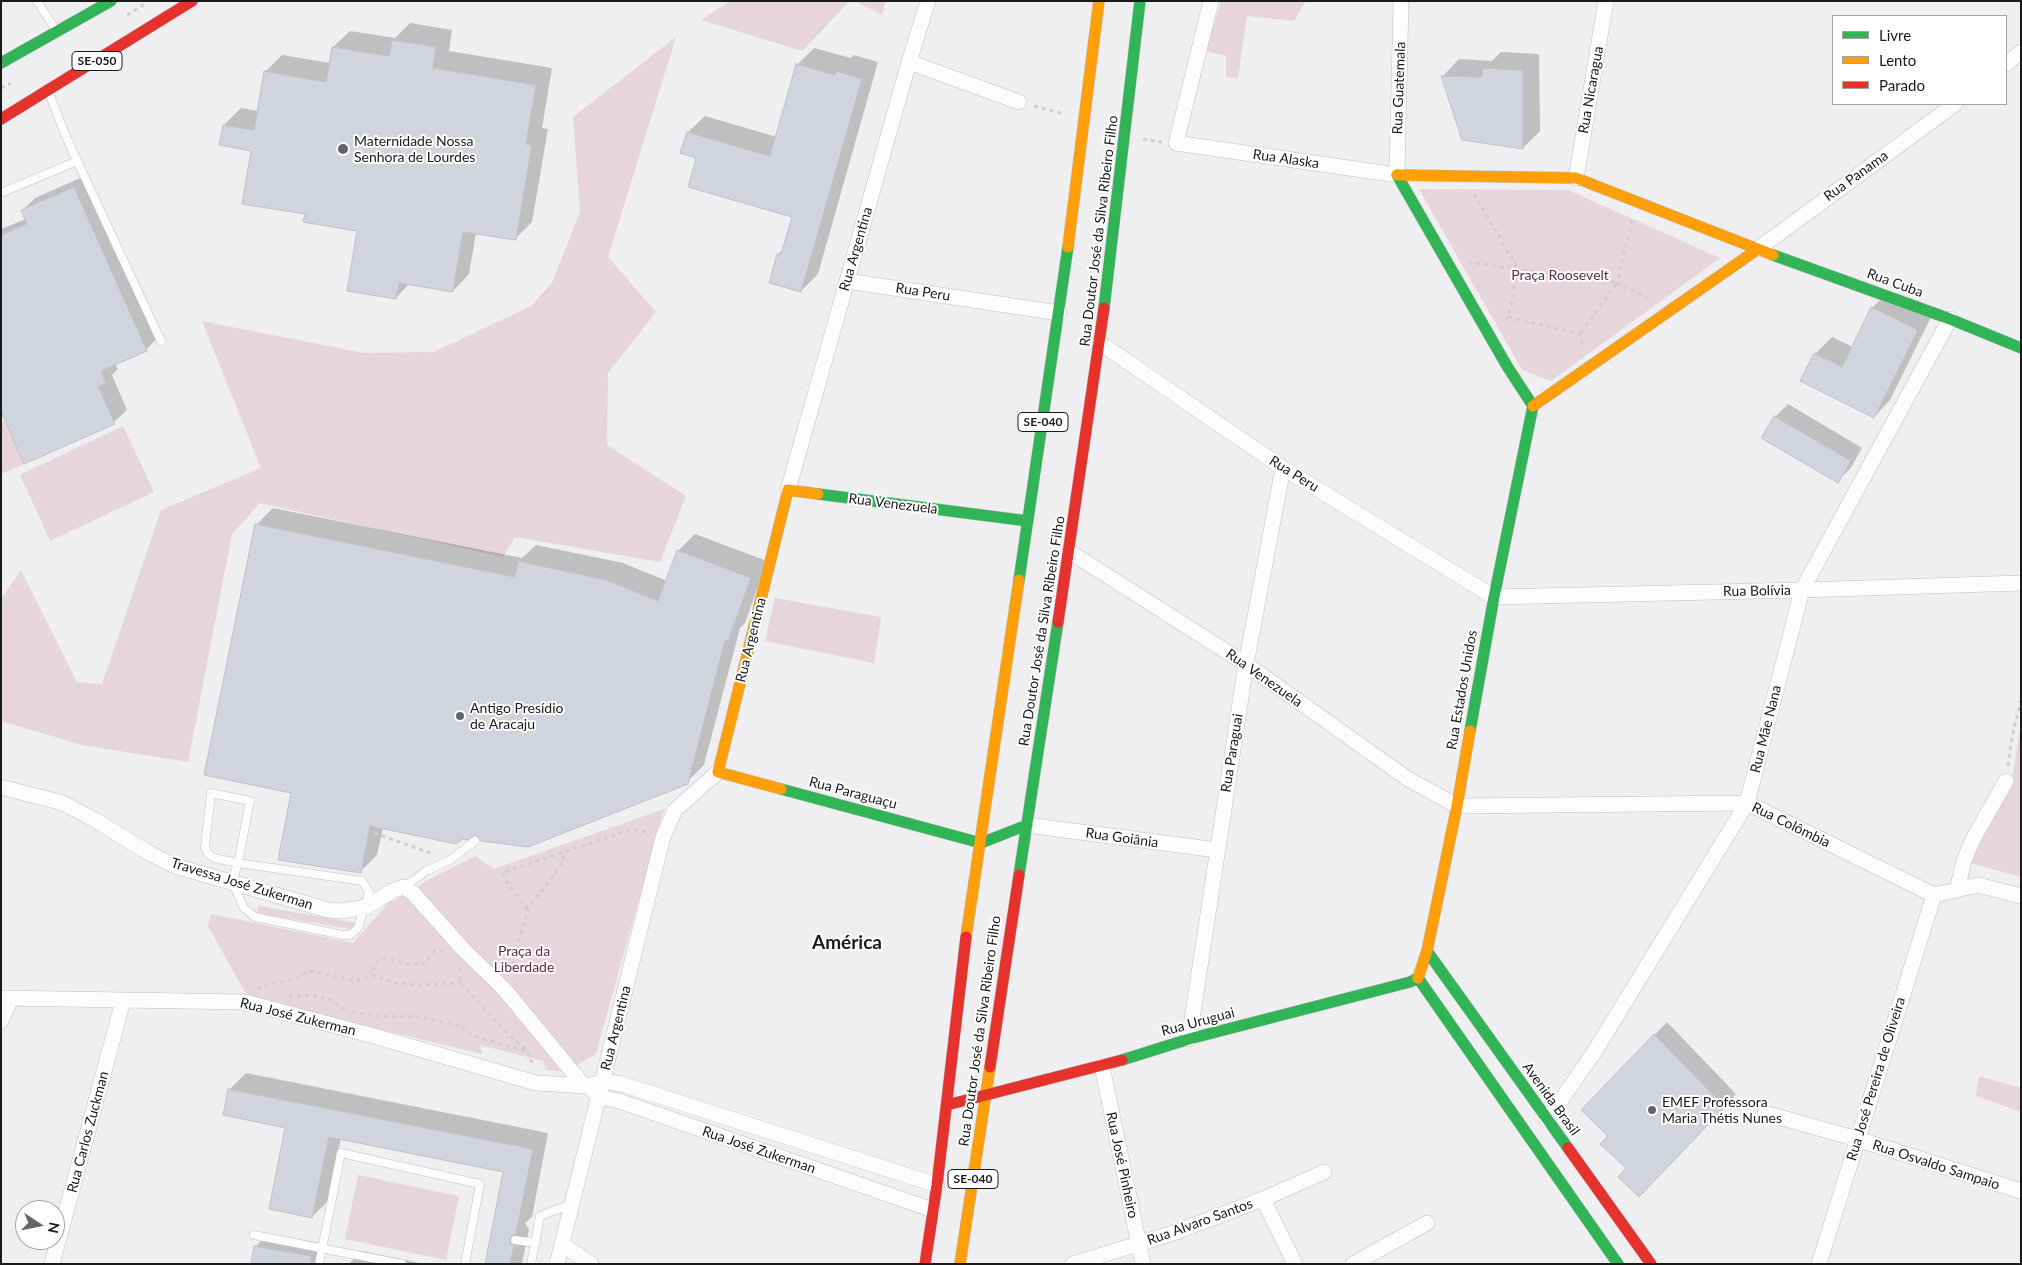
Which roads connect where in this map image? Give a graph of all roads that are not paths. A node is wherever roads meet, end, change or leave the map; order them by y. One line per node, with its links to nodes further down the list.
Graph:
1 (37, 1): 10 (lane)
2 (111, 1): 10 (street)
3 (192, 1): 15 (street, SE-050)
4 (928, 1): 12 (street, Rua Argentina)
5 (1098, 1): 25 (street, Rua Doutor José da Silva Ribeiro Filho / SE-040)
6 (1140, 1): 28 (street, Rua Doutor José da Silva Ribeiro Filho / SE-040)
7 (1211, 1): 20 (street, Rua Alaska)
8 (1401, 1): 20 (street, Rua Guatemala)
9 (1606, 1): 21 (street, Rua Nicaragua)
10 (57, 32): 13 (street)
11 (2021, 52): 14 (street)
12 (909, 62): 16 (street); 24 (street, Rua Argentina)
13 (1, 63)
14 (2007, 63)
15 (49, 91): 18 (street, SE-050); 19 (lane)
16 (1019, 102)
17 (1953, 105): 23 (street, Rua Panama)
18 (1, 119)
19 (77, 161): 22 (lane); 27 (lane)
20 (1397, 175): 21 (street); 30 (street)
21 (1576, 178): 23 (street, Rua Cuba)
22 (1, 193)
23 (1758, 249): 26 (street, Rua Cuba); 30 (street)
24 (847, 281): 25 (street, Rua Peru); 32 (street, Rua Argentina)
25 (1059, 313): 33 (street, Rua Doutor José da Silva Ribeiro Filho / SE-040)
26 (1950, 319): 29 (street, Rua Cuba); 36 (street, Rua Mãe Nana)
27 (161, 342)
28 (1100, 343): 31 (street, Rua Peru); 34 (street, Rua Doutor José da Silva Ribeiro Filho / SE-040)
29 (2021, 348)
30 (1533, 406): 37 (street, Rua Estados Unidos)
31 (1283, 468): 37 (street, Rua Peru); 38 (street, Rua Paraguai)
32 (788, 490): 33 (street, Rua Venezuela); 39 (street, Rua Argentina)
33 (1028, 522): 46 (street, Rua Doutor José da Silva Ribeiro Filho / SE-040)
34 (1070, 552): 38 (street, Rua Venezuela); 44 (street, Rua Doutor José da Silva Ribeiro Filho / SE-040)
35 (2021, 583): 36 (street, Rua Bolívia)
36 (1802, 590): 37 (street, Rua Bolívia); 42 (street, Rua Mãe Nana)
37 (1494, 597): 43 (street, Rua Estados Unidos)
38 (1246, 664): 43 (street, Rua Venezuela); 47 (street, Rua Paraguai)
39 (718, 772): 46 (street, Rua Paraguaçu); 62 (street, Rua Argentina)
40 (2006, 781): 51 (street)
41 (1, 787): 49 (street, Travessa José Zukerman)
42 (1747, 803): 43 (street, Rua Colômbia); 52 (street, Rua Colômbia); 67 (street, Rua Mãe Nana)
43 (1457, 806): 55 (street, Rua Estados Unidos)
44 (1027, 825): 46 (street); 47 (street, Rua Goiânia); 64 (street, Rua Doutor José da Silva Ribeiro Filho / SE-040)
45 (475, 840): 50 (lane)
46 (981, 843): 65 (street, Rua Doutor José da Silva Ribeiro Filho / SE-040)
47 (1217, 850): 60 (street, Rua Paraguai)
48 (238, 863): 48 (lane); 49 (lane); 54 (lane)
49 (232, 882): 54 (street, Travessa José Zukerman); 54 (lane)
50 (404, 886): 54 (street, Travessa José Zukerman); 63 (street)
51 (1957, 890): 52 (street); 53 (street)
52 (1934, 895): 68 (street, Rua José Pereira de Oliveira)
53 (2021, 896)
54 (366, 906)
55 (1427, 951): 56 (street, Rua Estados Unidos); 67 (street, Avenida Brasil)
56 (1418, 978): 60 (street, Rua Uruguai); 95 (street)
57 (6, 998): 58 (street, Rua José Zukerman); 59 (street)
58 (124, 1001): 63 (street, Rua José Zukerman); 82 (street, Rua Carlos Zuckman)
59 (1, 1021)
60 (1189, 1039): 61 (street, Rua Uruguai)
61 (1102, 1066): 64 (street, Rua Uruguai); 80 (street, Rua José Pinheiro)
62 (603, 1081): 63 (street, Rua Argentina); 70 (street, Rua José Zukerman)
63 (590, 1090): 73 (street, Rua Argentina); 74 (street, Rua José Zukerman)
64 (986, 1095): 65 (street, Rua Uruguai); 90 (street, Rua Doutor José da Silva Ribeiro Filho / SE-040)
65 (947, 1105): 70 (street, Rua Doutor José da Silva Ribeiro Filho / SE-040)
66 (1765, 1113): 68 (street, Rua Osvaldo Sampaio)
67 (1548, 1120): 96 (street, Avenida Brasil)
68 (1857, 1139): 71 (street, Rua Osvaldo Sampaio); 97 (street, Rua José Pereira de Oliveira)
69 (1324, 1172): 72 (street, Rua Alvaro Santos)
70 (937, 1185): 74 (street, Rua Doutor José da Silva Ribeiro Filho / SE-040)
71 (2021, 1191)
72 (1262, 1199): 80 (street, Rua Alvaro Santos); 93 (street)
73 (571, 1204): 78 (lane); 79 (street, Rua Argentina)
74 (933, 1210): 89 (street, Rua Doutor José da Silva Ribeiro Filho / SE-040)
75 (1427, 1222): 94 (street)
76 (254, 1235): 81 (lane)
77 (515, 1240): 78 (lane)
78 (536, 1243): 86 (lane)
79 (562, 1244): 87 (street, Rua Argentina); 88 (street)
80 (1139, 1244): 91 (street, Rua Alvaro Santos); 92 (street, Rua José Pinheiro)
81 (322, 1249): 83 (lane); 84 (lane); 85 (lane)
82 (52, 1264)
83 (319, 1264)
84 (402, 1264)
85 (465, 1264)
86 (531, 1264)
87 (557, 1264)
88 (591, 1264)
89 (925, 1264)
90 (960, 1264)
91 (1073, 1264)
92 (1143, 1264)
93 (1295, 1264)
94 (1353, 1264)
95 (1618, 1264)
96 (1652, 1264)
97 (1819, 1264)

